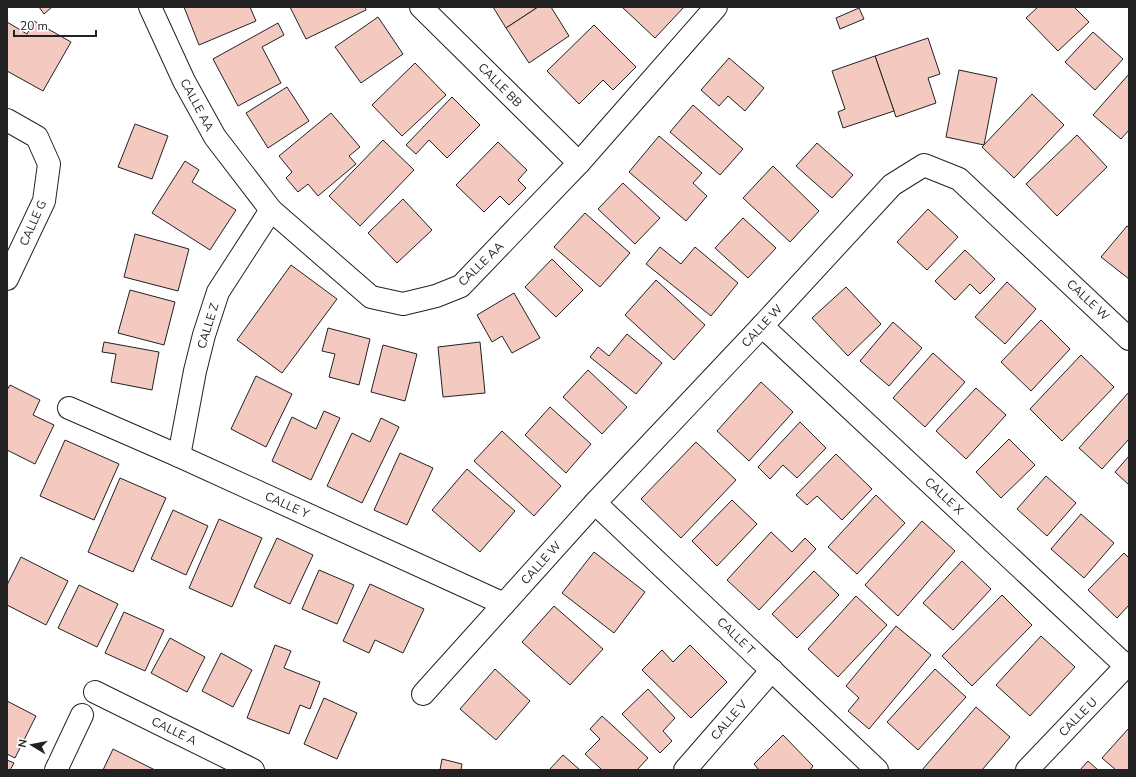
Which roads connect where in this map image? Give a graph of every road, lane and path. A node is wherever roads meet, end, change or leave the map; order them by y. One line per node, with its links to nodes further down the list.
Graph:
1 (150, 7): 6 (street, CALLE AA)
2 (421, 7): 5 (street, CALLE BB)
3 (716, 7): 5 (street, CALLE AA)
4 (7, 120): 7 (street, CALLE G)
5 (579, 163): 6 (street, CALLE AA)
6 (271, 210): 11 (street, CALLE Z)
7 (7, 280)
8 (762, 326): 9 (street, CALLE W); 12 (street, CALLE W); 14 (street, CALLE X)
9 (1129, 338)
10 (69, 408): 11 (street, CALLE Y)
11 (178, 456): 13 (street, CALLE Y)
12 (595, 503): 13 (street, CALLE W); 15 (street, CALLE T)
13 (504, 604): 17 (street, CALLE W)
14 (1128, 665): 23 (street, CALLE U)
15 (772, 670): 21 (street, CALLE V); 22 (street, CALLE T)
16 (95, 692): 20 (street, CALLE A)
17 (423, 694)
18 (82, 715): 19 (street)
19 (56, 770)
20 (253, 770)
21 (685, 770)
22 (877, 770)
23 (1027, 770)

